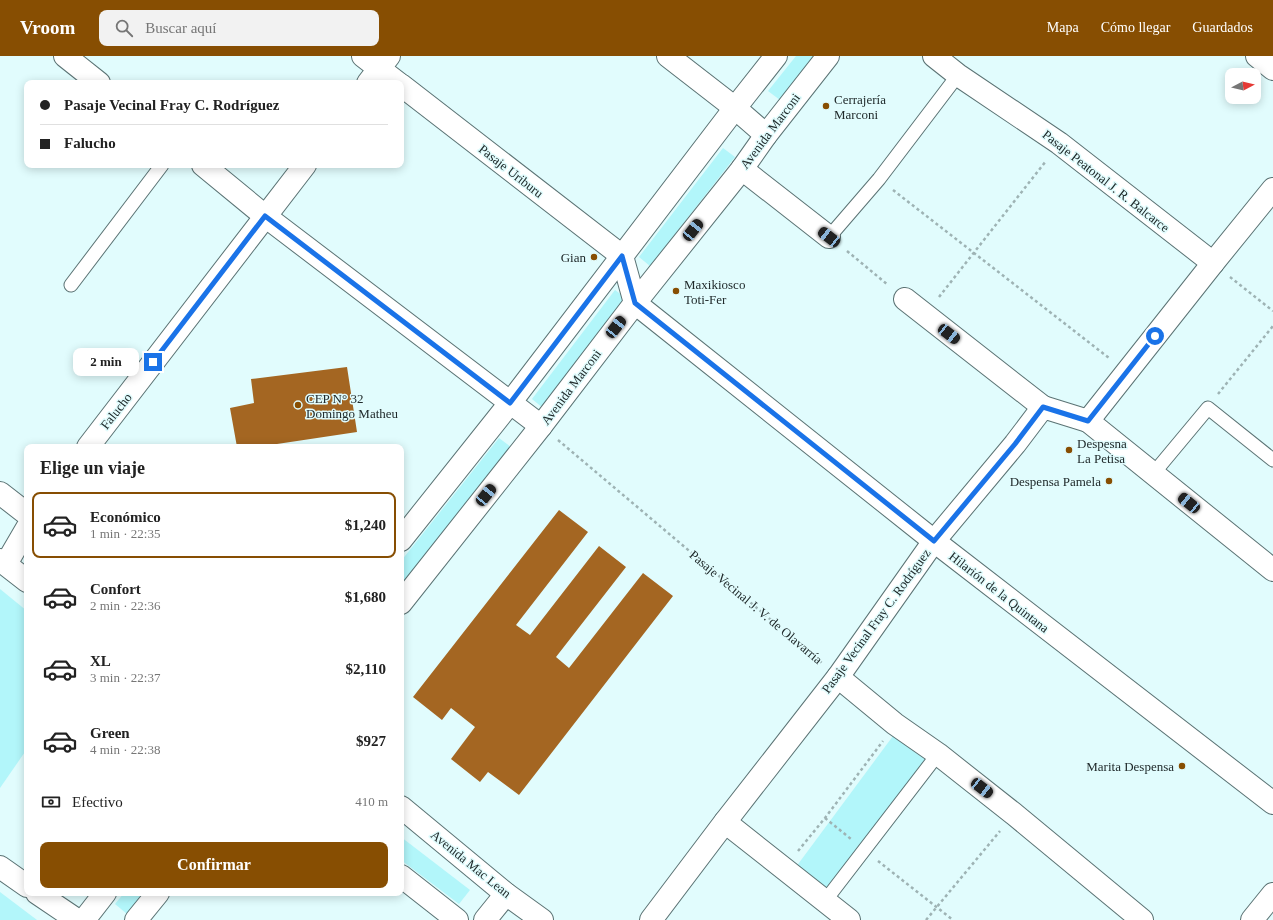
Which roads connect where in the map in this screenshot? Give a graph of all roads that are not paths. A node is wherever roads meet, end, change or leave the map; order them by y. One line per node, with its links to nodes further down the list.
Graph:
1 (64, 56): 10 (street)
2 (668, 56): 13 (street)
3 (776, 56): 13 (street)
4 (828, 56): 14 (street, Avenida Marconi)
5 (934, 56): 9 (street, Pasaje Peatonal J. R. Balcarce)
6 (1256, 56): 8 (street)
7 (375, 66): 11 (street)
8 (1273, 69)
9 (958, 75): 21 (lane); 23 (street, Pasaje Peatonal J. R. Balcarce)
10 (95, 80)
11 (394, 80)
12 (404, 87): 22 (street, Pasaje Uriburu)
13 (735, 108): 14 (street); 22 (street)
14 (766, 135): 18 (street, Avenida Marconi)
15 (160, 168): 24 (lane)
16 (207, 168): 20 (street)
17 (303, 168): 20 (street, Falucho)
18 (742, 169): 21 (street); 26 (street, Avenida Marconi)
19 (1273, 189): 23 (street)
20 (265, 216): 27 (street); 31 (street, Falucho)
21 (829, 237)
22 (622, 256): 26 (street); 27 (street)
23 (1213, 264): 29 (street)
24 (71, 285)
25 (905, 299): 28 (street)
26 (635, 303): 30 (street, Avenida Marconi); 38 (street, Hilarión de la Quintana)
27 (510, 403): 30 (street); 37 (street)
28 (1043, 407): 29 (street); 38 (street, Pasaje Vecinal Fray C. Rodríguez)
29 (1088, 421): 33 (street)
30 (541, 426): 42 (street, Avenida Marconi)
31 (90, 444)
32 (1273, 460): 33 (lane)
33 (1153, 474): 40 (street)
34 (0, 493): 35 (street)
35 (24, 512)
36 (24, 532): 39 (street)
37 (404, 536)
38 (934, 541): 43 (street, Pasaje Vecinal Fray C. Rodríguez); 45 (street, Hilarión de la Quintana)
39 (3, 562): 41 (street)
40 (1273, 570)
41 (24, 579)
42 (404, 599)
43 (838, 677): 44 (street); 47 (street, Pasaje Vecinal Fray C. Rodríguez)
44 (938, 754): 56 (lane); 65 (street)
45 (1273, 803)
46 (404, 809): 51 (street, Avenida Mac Lean)
47 (724, 822): 56 (street); 63 (street, Pasaje Vecinal Fray C. Rodríguez)
48 (0, 867): 50 (street)
49 (404, 878): 60 (street)
50 (24, 884)
51 (506, 894): 61 (street); 62 (street, Avenida Mac Lean)
52 (1273, 894): 66 (street)
53 (41, 896): 57 (street)
54 (103, 896): 58 (street)
55 (156, 896): 59 (street)
56 (825, 901): 64 (street)
57 (77, 920)
58 (84, 920)
59 (136, 920)
60 (457, 920)
61 (485, 920)
62 (542, 920)
63 (651, 920)
64 (849, 920)
65 (1142, 920)
66 (1252, 920)

